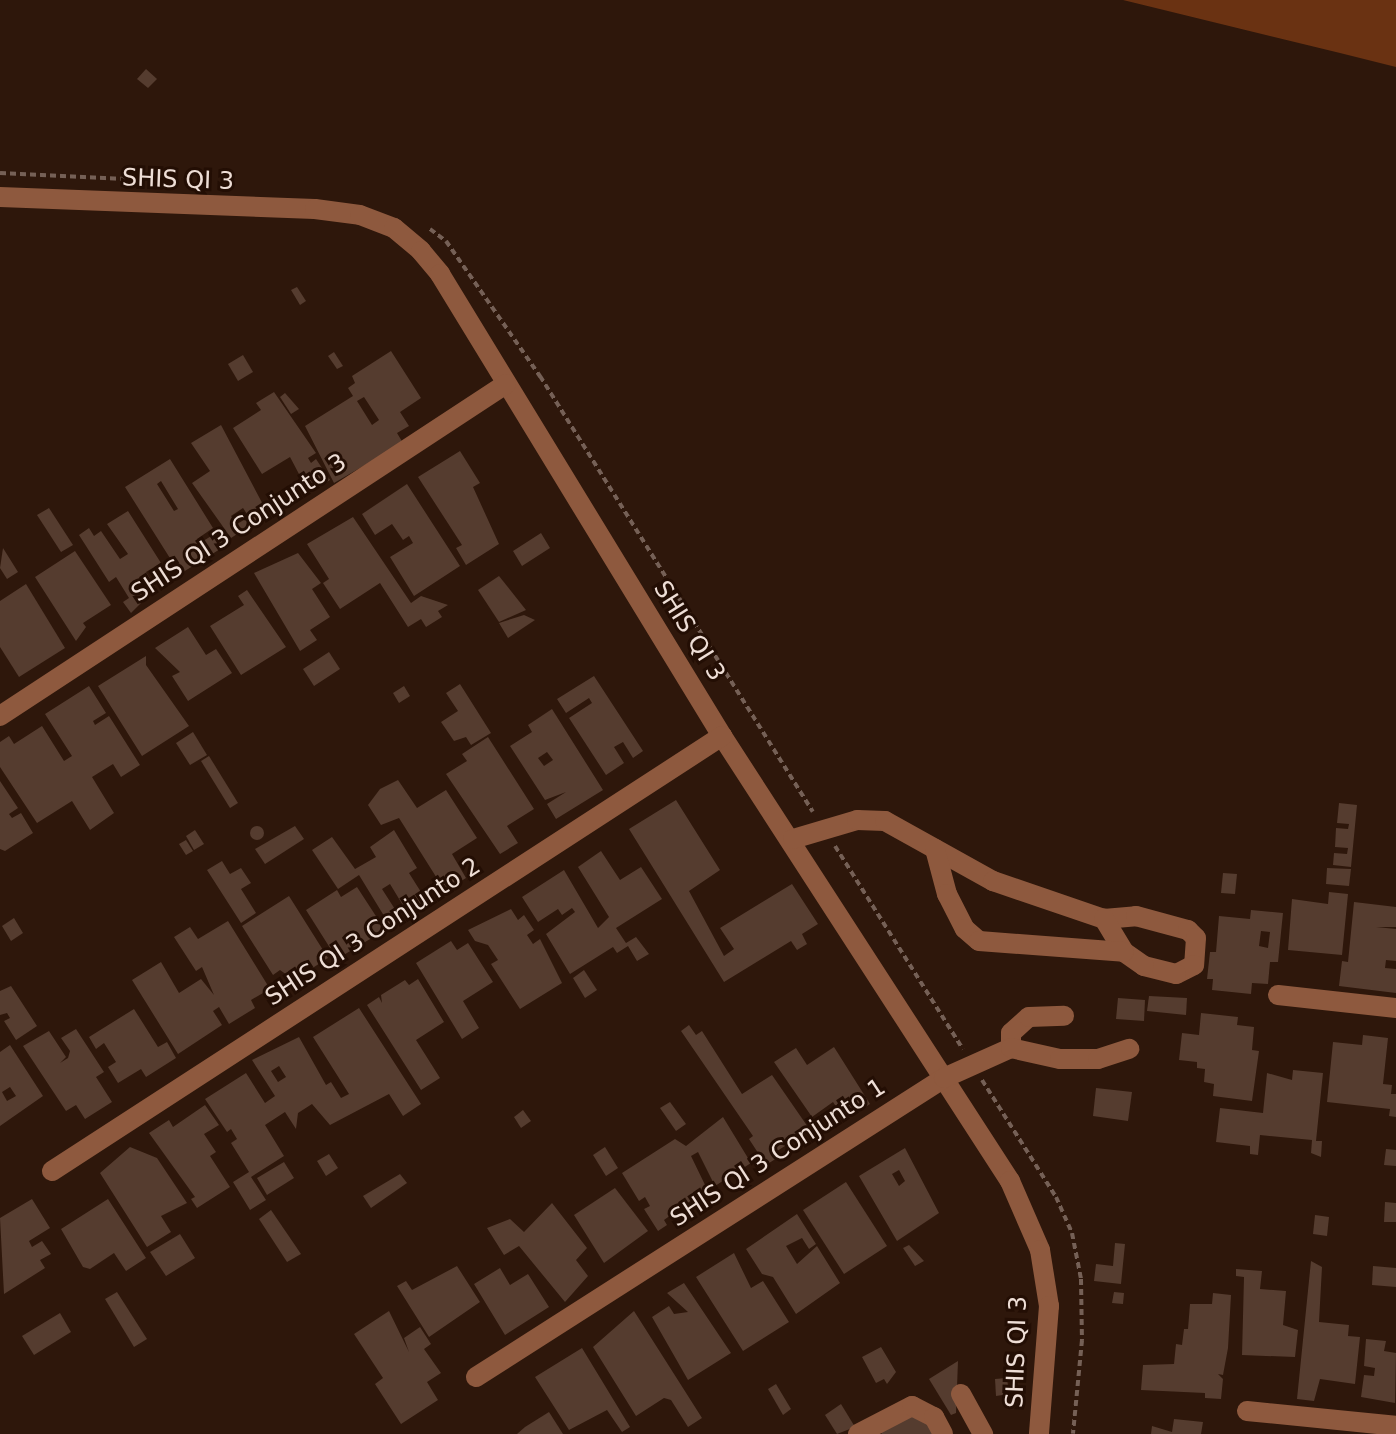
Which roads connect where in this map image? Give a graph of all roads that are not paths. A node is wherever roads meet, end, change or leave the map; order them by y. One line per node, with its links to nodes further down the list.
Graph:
1 (0, 197): 2 (street, SHIS QI 3)
2 (506, 384): 3 (street, SHIS QI 3 Conjunto 3); 4 (street, SHIS QI 3)
3 (0, 716)
4 (722, 736): 5 (street, SHIS QI 3); 15 (street, SHIS QI 3 Conjunto 2)
5 (793, 839): 6 (street); 14 (street, SHIS QI 3)
6 (935, 849): 7 (street); 8 (street)
7 (1104, 919): 8 (street); 8 (street)
8 (1124, 952)
9 (1278, 995): 10 (street)
10 (1396, 1008)
11 (1064, 1016): 12 (street)
12 (1011, 1048): 13 (street); 14 (street, SHIS QI 3 Conjunto 1)
13 (1129, 1049)
14 (944, 1078): 16 (street, SHIS QI 3 Conjunto 1); 23 (street, SHIS QI 3)
15 (52, 1171)
16 (476, 1377)
17 (961, 1394): 22 (street)
18 (1247, 1411): 19 (street)
19 (1396, 1426)
20 (858, 1434): 21 (street)
21 (943, 1434)
22 (983, 1434)
23 (1039, 1434)

